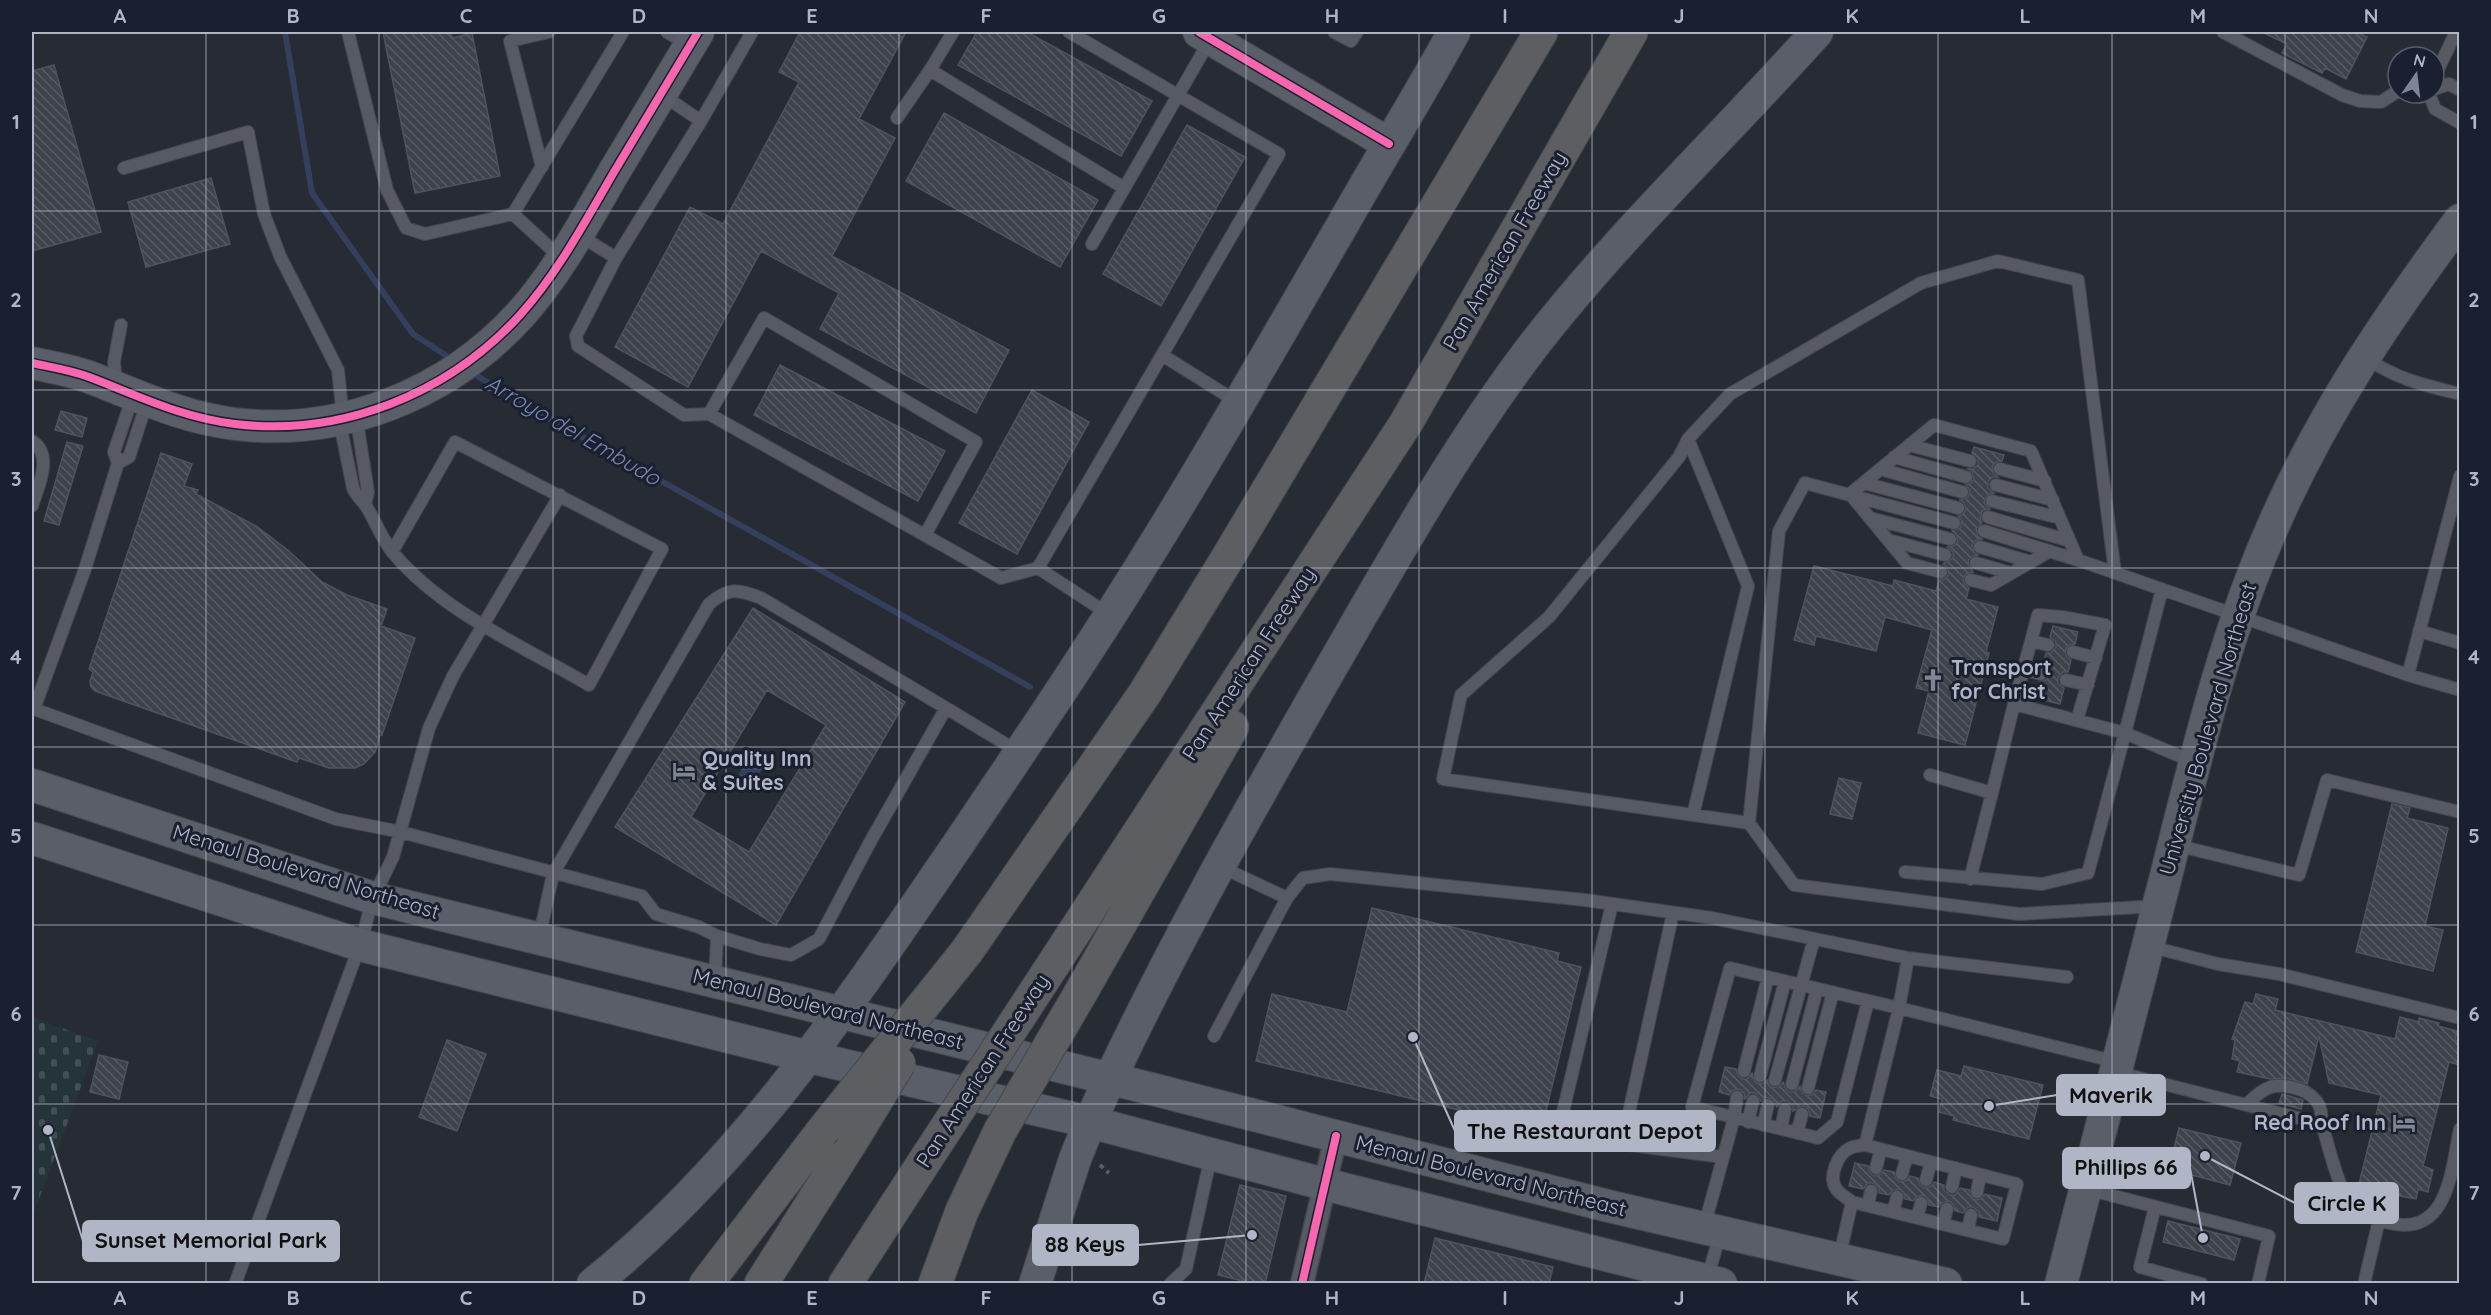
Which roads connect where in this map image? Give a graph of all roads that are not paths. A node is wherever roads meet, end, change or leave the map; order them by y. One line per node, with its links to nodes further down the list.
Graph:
1 (348, 32): 32 (lane)
2 (549, 32): 29 (lane)
3 (623, 32): 29 (lane)
4 (752, 32): 26 (lane)
5 (953, 32): 18 (lane)
6 (1069, 32): 22 (lane)
7 (1334, 32): 8 (lane)
8 (1356, 32)
9 (1454, 32): 28 (main road)
10 (1541, 32): 133 (highway)
11 (1631, 32): 46 (highway, Pan American Freeway)
12 (1817, 32): 119 (main road)
13 (2223, 32): 23 (lane)
14 (2456, 32): 17 (lane)
15 (1205, 35): 22 (lane); 28 (main road)
16 (685, 36): 21 (main road)
17 (2446, 53)
18 (930, 70): 25 (lane); 31 (lane)
19 (2446, 85): 20 (lane)
20 (2460, 90)
21 (661, 94): 26 (lane); 35 (main road)
22 (1179, 96): 31 (lane); 38 (lane)
23 (2386, 99)
24 (2434, 105): 27 (lane)
25 (897, 118)
26 (701, 121): 36 (lane)
27 (2460, 123)
28 (1389, 144): 43 (main road)
29 (542, 167): 32 (lane)
30 (124, 168): 45 (lane)
31 (1124, 188): 34 (lane)
32 (513, 214): 35 (lane)
33 (2460, 220): 39 (main road, University Boulevard Northeast)
34 (1092, 244)
35 (569, 246): 36 (lane); 45 (main road)
36 (616, 258): 44 (lane)
37 (121, 325): 42 (lane)
38 (1162, 355): 43 (lane); 83 (lane)
39 (2363, 356): 41 (lane); 90 (main road, University Boulevard Northeast)
40 (32, 363): 42 (main road)
41 (2460, 394)
42 (132, 396): 45 (main road); 116 (lane)
43 (1239, 403): 89 (main road)
44 (710, 414): 72 (lane); 72 (lane)
45 (346, 418): 64 (lane); 64 (lane)
46 (1406, 423): 206 (highway, Pan American Freeway, bridge); 207 (highway, bridge)
47 (1688, 439): 86 (lane); 114 (lane); 114 (lane)
48 (32, 441): 65 (lane)
49 (1909, 445): 50 (lane); 51 (lane); 56 (lane)
50 (1894, 457): 52 (lane); 55 (lane)
51 (1970, 461)
52 (1880, 469): 57 (lane); 59 (lane)
53 (2000, 469): 56 (lane)
54 (2460, 476): 92 (lane)
55 (1966, 477)
56 (2045, 481): 62 (lane)
57 (1864, 483): 60 (lane); 66 (lane)
58 (1996, 485): 62 (lane)
59 (1962, 492)
60 (1850, 494): 68 (lane); 70 (lane); 115 (lane)
61 (560, 495): 78 (lane); 91 (lane); 91 (lane)
62 (2053, 500): 69 (lane)
63 (1992, 501): 69 (lane)
64 (365, 505): 78 (lane)
65 (32, 506)
66 (1958, 508)
67 (1988, 517): 75 (lane)
68 (1870, 518): 73 (lane); 74 (lane)
69 (2060, 518): 75 (lane)
70 (1954, 523)
71 (1984, 531): 77 (lane)
72 (925, 535): 83 (lane)
73 (1950, 539)
74 (1888, 540): 79 (lane); 84 (lane)
75 (2070, 541): 80 (lane)
76 (1980, 547): 81 (lane)
77 (2050, 551): 80 (lane); 81 (lane)
78 (392, 552): 91 (lane)
79 (1945, 555)
80 (2078, 560): 86 (lane)
81 (2031, 562): 85 (lane)
82 (1976, 563): 85 (lane)
83 (1038, 568): 89 (lane)
84 (1941, 572)
85 (2011, 573): 87 (lane)
86 (2115, 573): 88 (lane)
87 (1971, 580)
88 (2162, 589): 90 (lane); 107 (lane)
89 (1110, 615): 108 (main road)
90 (2238, 616): 100 (lane); 109 (main road, University Boulevard Northeast)
91 (484, 625): 116 (lane)
92 (2419, 631): 94 (lane); 100 (lane)
93 (2031, 641): 95 (lane); 97 (lane); 98 (lane)
94 (2460, 643)
95 (2048, 645)
96 (2073, 652): 97 (lane)
97 (2096, 658): 102 (lane)
98 (2024, 669): 99 (lane); 104 (lane)
99 (2041, 674)
100 (2408, 675): 103 (lane)
101 (2066, 680): 102 (lane)
102 (2088, 685): 106 (lane)
103 (2459, 686)
104 (2014, 704): 106 (lane); 112 (lane)
105 (946, 708): 108 (lane); 121 (lane); 128 (lane)
106 (2077, 720): 107 (lane)
107 (2125, 733): 109 (lane); 122 (lane)
108 (1019, 752): 144 (main road)
109 (2195, 762): 118 (main road, University Boulevard Northeast)
110 (1930, 775): 112 (lane)
111 (32, 786): 123 (main road, Menaul Boulevard Northeast)
112 (1992, 793): 122 (lane)
113 (2460, 812): 118 (lane)
114 (1694, 815): 115 (lane)
115 (1749, 823): 126 (lane)
116 (401, 832): 121 (lane); 123 (lane)
117 (32, 838): 131 (main road)
118 (2174, 845): 126 (main road, University Boulevard Northeast)
119 (1218, 866): 124 (lane); 151 (main road)
120 (1905, 872): 122 (lane)
121 (553, 874): 128 (lane); 129 (lane)
122 (1970, 879)
123 (373, 898): 129 (main road, Menaul Boulevard Northeast); 131 (lane)
124 (1287, 898): 125 (lane); 146 (lane)
125 (1612, 904): 127 (lane); 170 (lane)
126 (2158, 906): 132 (main road, University Boulevard Northeast)
127 (1673, 913): 130 (lane); 170 (lane)
128 (717, 936): 137 (lane)
129 (539, 938): 137 (main road, Menaul Boulevard Northeast)
130 (1814, 939): 134 (lane); 139 (lane)
131 (360, 945): 147 (main road); 202 (lane)
132 (2148, 946): 145 (lane); 148 (main road, University Boulevard Northeast)
133 (967, 951): 204 (highway, bridge); 205 (highway, bridge)
134 (1908, 958): 136 (lane); 143 (lane)
135 (1768, 976): 138 (lane); 149 (lane); 161 (lane)
136 (2067, 977)
137 (715, 981): 144 (main road, Menaul Boulevard Northeast)
138 (1785, 981): 139 (lane); 150 (lane)
139 (1801, 985): 140 (lane); 152 (lane)
140 (1817, 989): 141 (lane); 153 (lane)
141 (1833, 992): 142 (lane); 154 (lane)
142 (1868, 1000): 143 (lane); 168 (lane)
143 (1899, 1008): 148 (lane); 171 (lane)
144 (842, 1012): 147 (main road); 151 (main road, Menaul Boulevard Northeast)
145 (2460, 1018)
146 (1214, 1036)
147 (809, 1057): 162 (main road); 203 (main road)
148 (2117, 1067): 158 (lane); 184 (main road, University Boulevard Northeast)
149 (1744, 1071)
150 (1760, 1076)
151 (1110, 1079): 162 (main road); 169 (main road, Menaul Boulevard Northeast)
152 (1775, 1080)
153 (1792, 1084)
154 (1808, 1088)
155 (1737, 1097): 161 (lane)
156 (1753, 1101): 163 (lane)
157 (1768, 1105): 165 (lane)
158 (2246, 1105): 164 (lane); 164 (lane)
159 (1785, 1109): 167 (lane)
160 (1802, 1114): 168 (lane)
161 (1734, 1118): 163 (lane); 175 (lane)
162 (1090, 1122): 173 (main road); 208 (main road)
163 (1748, 1122): 165 (lane)
164 (2322, 1124): 196 (lane)
165 (1763, 1125): 167 (lane)
166 (2460, 1129): 196 (lane)
167 (1781, 1130): 168 (lane)
168 (1797, 1133)
169 (1336, 1136): 182 (street); 198 (main road, Menaul Boulevard Northeast)
170 (1622, 1144): 175 (lane)
171 (1865, 1145): 172 (lane); 188 (lane)
172 (1881, 1149): 174 (lane); 177 (lane)
173 (1212, 1155): 182 (main road); 209 (lane)
174 (1907, 1156): 176 (lane); 179 (lane)
175 (1724, 1157): 198 (lane)
176 (1931, 1162): 178 (lane); 181 (lane)
177 (1876, 1168)
178 (1956, 1168): 180 (lane); 183 (lane)
179 (1902, 1174)
180 (1980, 1175): 186 (lane); 199 (lane)
181 (1926, 1180)
182 (1324, 1184): 201 (main road); 210 (street)
183 (1952, 1186)
184 (2086, 1189): 191 (lane); 212 (main road, University Boulevard Northeast)
185 (1871, 1191): 190 (lane)
186 (1977, 1192)
187 (1897, 1197): 193 (lane)
188 (1852, 1202): 190 (lane); 200 (lane)
189 (1921, 1203): 195 (lane)
190 (1868, 1205): 193 (lane)
191 (2155, 1207): 213 (lane); 214 (lane)
192 (1947, 1209): 197 (lane)
193 (1893, 1212): 195 (lane)
194 (1971, 1215): 199 (lane)
195 (1917, 1218): 197 (lane)
196 (2379, 1220): 215 (lane)
197 (1943, 1224): 199 (lane)
198 (1712, 1230): 200 (main road, Menaul Boulevard Northeast); 201 (lane)
199 (1968, 1230)
200 (1838, 1259): 211 (main road, Menaul Boulevard Northeast)
201 (1714, 1282)
202 (235, 1284)
203 (593, 1284)
204 (706, 1284)
205 (761, 1284)
206 (845, 1284)
207 (935, 1284)
208 (1035, 1284)
209 (1170, 1284)
210 (1302, 1284)
211 (1946, 1284)
212 (2061, 1284)
213 (2202, 1284)
214 (2258, 1284)
215 (2364, 1284)

